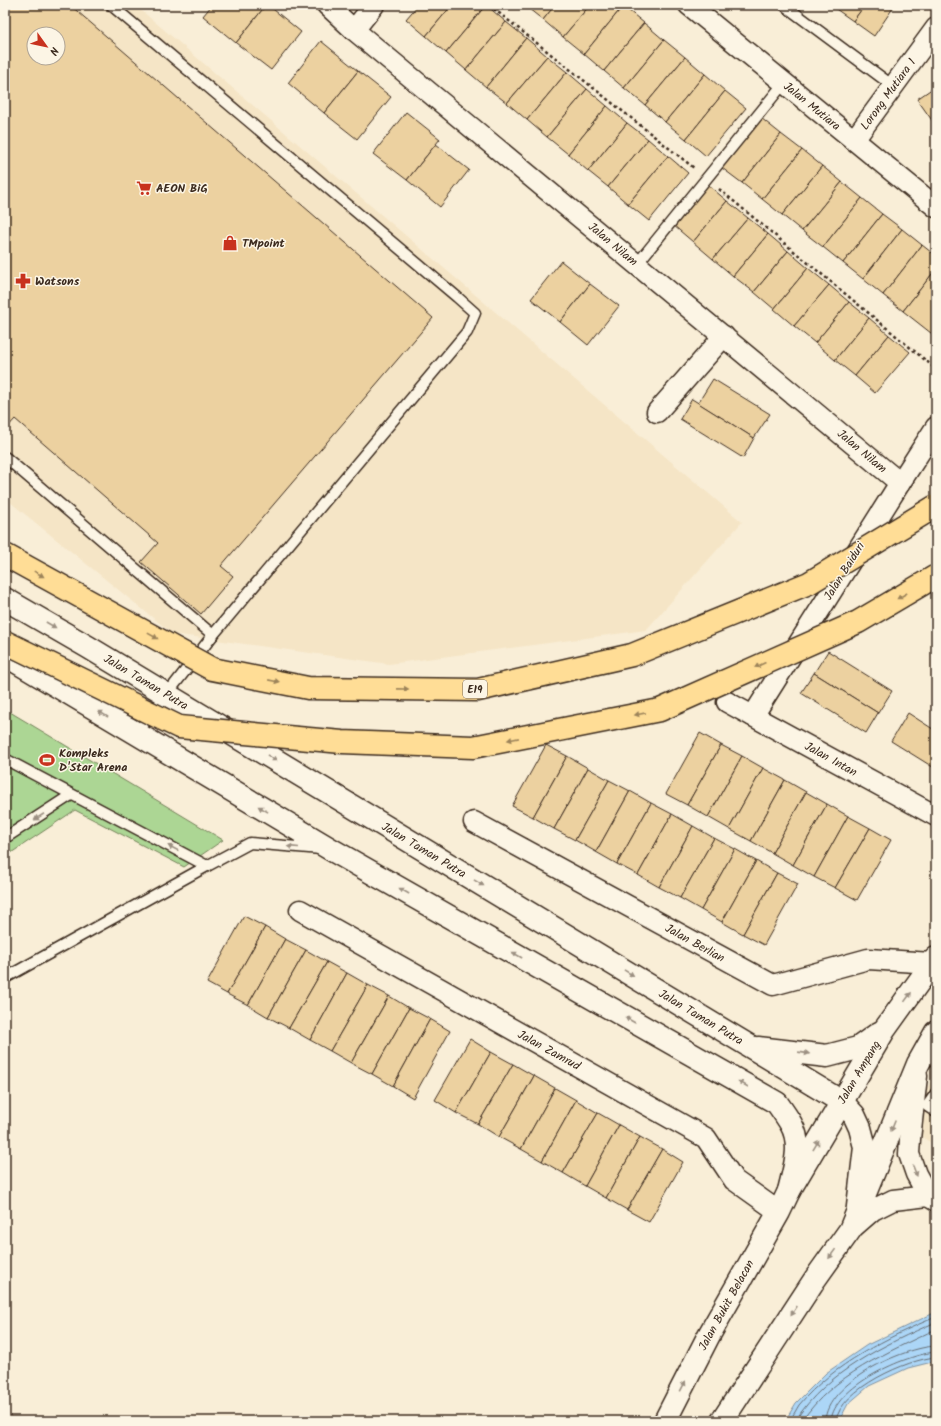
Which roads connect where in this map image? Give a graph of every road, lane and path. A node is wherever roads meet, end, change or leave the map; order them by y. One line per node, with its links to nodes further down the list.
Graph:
1 (111, 5): 22 (lane)
2 (327, 5): 7 (street, Jalan Nilam)
3 (374, 5): 7 (street)
4 (689, 5): 8 (street, Jalan Mutiara)
5 (784, 5): 9 (lane)
6 (936, 28): 9 (street, Lorong Mutiara 1)
7 (354, 30): 12 (street, Jalan Nilam)
8 (784, 83): 10 (street, Jalan Mutiara); 12 (lane)
9 (893, 86): 10 (street, Lorong Mutiara 1)
10 (854, 140): 11 (street, Jalan Mutiara)
11 (936, 207)
12 (637, 264): 13 (street, Jalan Nilam)
13 (724, 336): 14 (street); 17 (street, Jalan Nilam)
14 (657, 412)
15 (936, 427): 17 (street, Jalan Baiduri)
16 (5, 457): 22 (lane)
17 (900, 483): 27 (street, Jalan Baiduri)
18 (936, 506): 19 (highway, E19, one-way to 18, bridge)
19 (5, 555)
20 (936, 576): 23 (highway, one-way to 23, bridge)
21 (5, 599): 25 (street, Jalan Taman Putra, one-way to 25)
22 (213, 635): 25 (lane)
23 (5, 642)
24 (5, 655): 28 (street, one-way to 24)
25 (167, 695): 28 (lane); 41 (street, Jalan Taman Putra, one-way to 41)
26 (727, 702): 27 (street, Jalan Intan)
27 (753, 716): 31 (street, Jalan Intan)
28 (136, 734): 34 (street, one-way to 28)
29 (5, 759): 30 (lane)
30 (71, 795): 33 (lane, one-way to 33); 35 (lane, one-way to 30)
31 (936, 816)
32 (474, 822): 37 (street, Jalan Berlian)
33 (5, 838)
34 (332, 850): 35 (lane, one-way to 35); 46 (street, one-way to 34)
35 (207, 866): 38 (lane)
36 (300, 910): 48 (street, Jalan Zamrud)
37 (934, 961): 39 (street, Jalan Ampang, one-way to 37)
38 (5, 978)
39 (885, 1029): 41 (street, one-way to 39); 44 (street, Jalan Ampang)
40 (936, 1032): 42 (street)
41 (752, 1048): 44 (street, Jalan Taman Putra)
42 (918, 1064): 47 (street, one-way to 47); 49 (street, one-way to 49)
43 (936, 1093): 45 (lane)
44 (842, 1102): 46 (street, Jalan Ampang, one-way to 44); 49 (street, Jalan Taman Putra)
45 (936, 1112)
46 (789, 1190): 48 (street, Jalan Bukit Belacan)
47 (932, 1198): 49 (street)
48 (779, 1212): 50 (street, Jalan Bukit Belacan, one-way to 48)
49 (853, 1222): 51 (street, one-way to 51)
50 (665, 1421)
51 (722, 1421)

